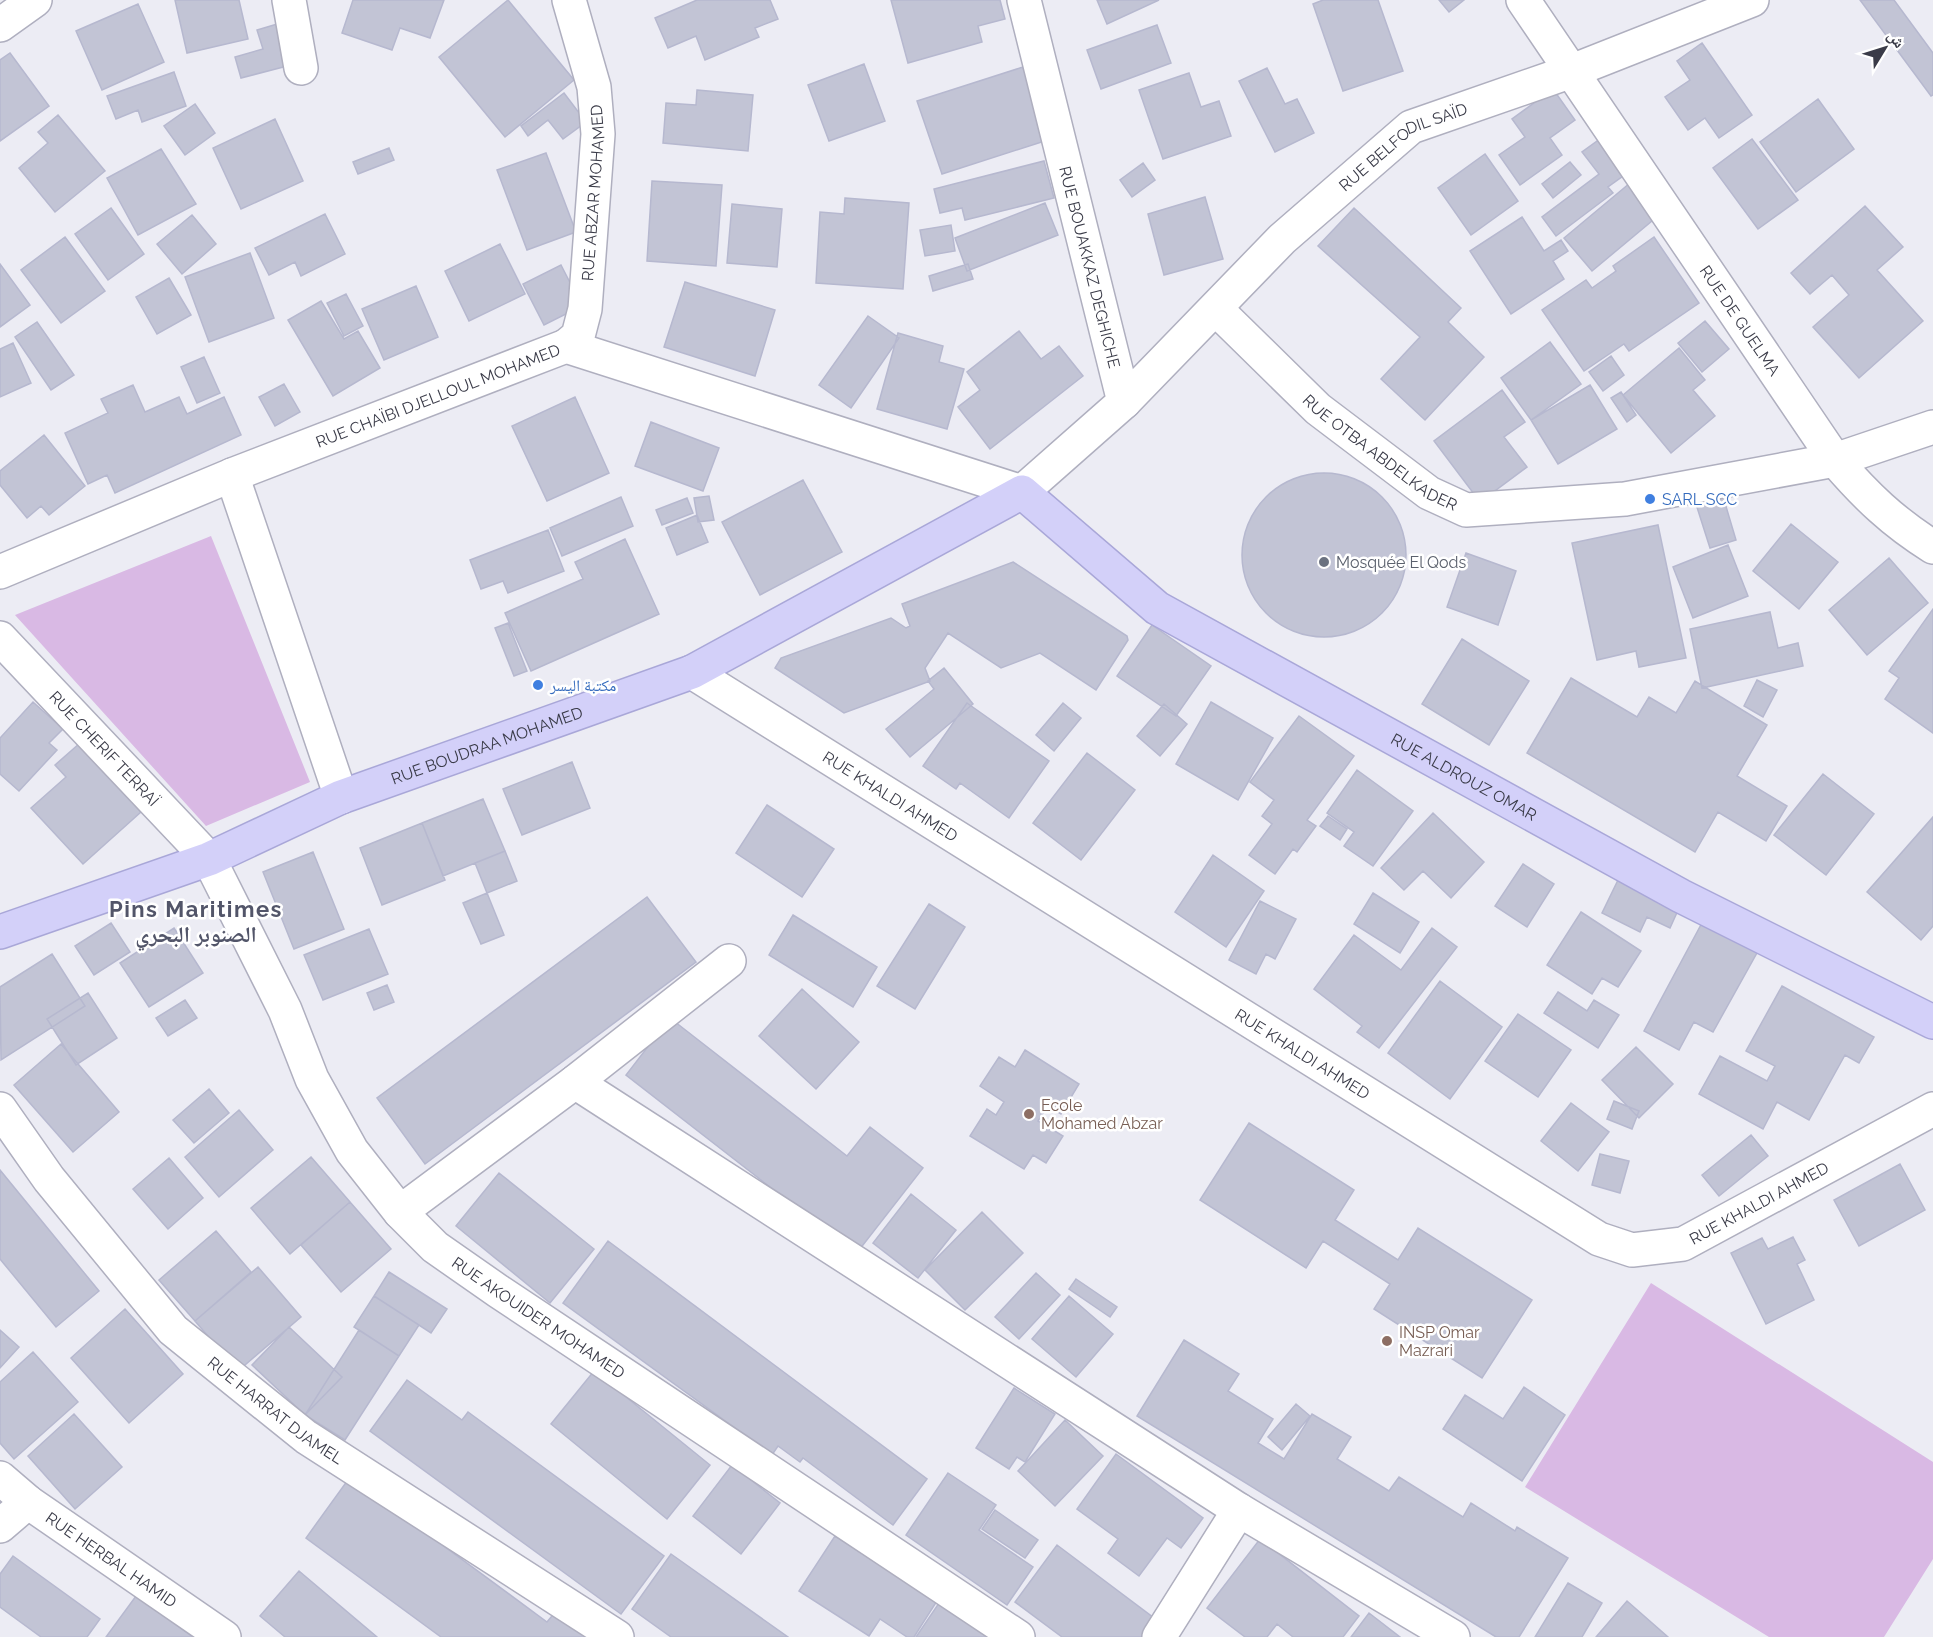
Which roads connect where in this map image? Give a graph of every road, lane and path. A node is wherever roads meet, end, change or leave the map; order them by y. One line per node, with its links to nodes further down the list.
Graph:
1 (35, 0): 7 (street)
2 (289, 0): 8 (street)
3 (568, 0): 11 (street, RUE ABZAR MOHAMED)
4 (1024, 0): 12 (street, RUE BOUAKKAZ DEGHICHE)
5 (1522, 0): 9 (street, RUE DE GUELMA)
6 (1752, 0): 9 (street, RUE BELFODIL SAÏD)
7 (0, 25)
8 (301, 68)
9 (1572, 71): 10 (street, RUE BELFODIL SAÏD); 14 (street, RUE DE GUELMA)
10 (1216, 309): 12 (street, RUE BELFODIL SAÏD); 14 (street, RUE OTBA ABDELKADER)
11 (566, 346): 15 (street, RUE CHAÏBI DJELLOUL MOHAMED); 16 (street, RUE CHAÏBI DJELLOUL MOHAMED)
12 (1124, 402): 16 (street)
13 (1933, 427): 14 (street, RUE OTBA ABDELKADER)
14 (1835, 460): 17 (street, RUE DE GUELMA)
15 (232, 476): 18 (street, RUE CHAÏBI DJELLOUL MOHAMED); 21 (street)
16 (1022, 492): 20 (street, RUE BOUDRAA MOHAMED); 25 (street, RUE ALDROUZ OMAR)
17 (1933, 547)
18 (0, 572)
19 (0, 638): 22 (street, RUE CHERIF TERRAÏ)
20 (692, 672): 21 (street, RUE BOUDRAA MOHAMED); 28 (street, RUE KHALDI AHMED)
21 (341, 797): 22 (street, RUE BOUDRAA MOHAMED)
22 (210, 859): 23 (street, RUE BOUDRAA MOHAMED); 29 (street, RUE AKOUIDER MOHAMED)
23 (0, 932)
24 (729, 961): 26 (street)
25 (1933, 1022)
26 (575, 1082): 29 (street); 32 (street)
27 (0, 1108): 35 (street, RUE HARRAT DJAMEL)
28 (1933, 1109)
29 (400, 1212): 36 (street, RUE AKOUIDER MOHAMED)
30 (0, 1478): 31 (street, RUE HERBAL HAMID)
31 (28, 1502): 33 (street); 34 (street, RUE HERBAL HAMID)
32 (1239, 1510): 37 (street); 38 (street)
33 (0, 1526)
34 (224, 1637)
35 (617, 1637)
36 (1018, 1637)
37 (1160, 1637)
38 (1453, 1637)

